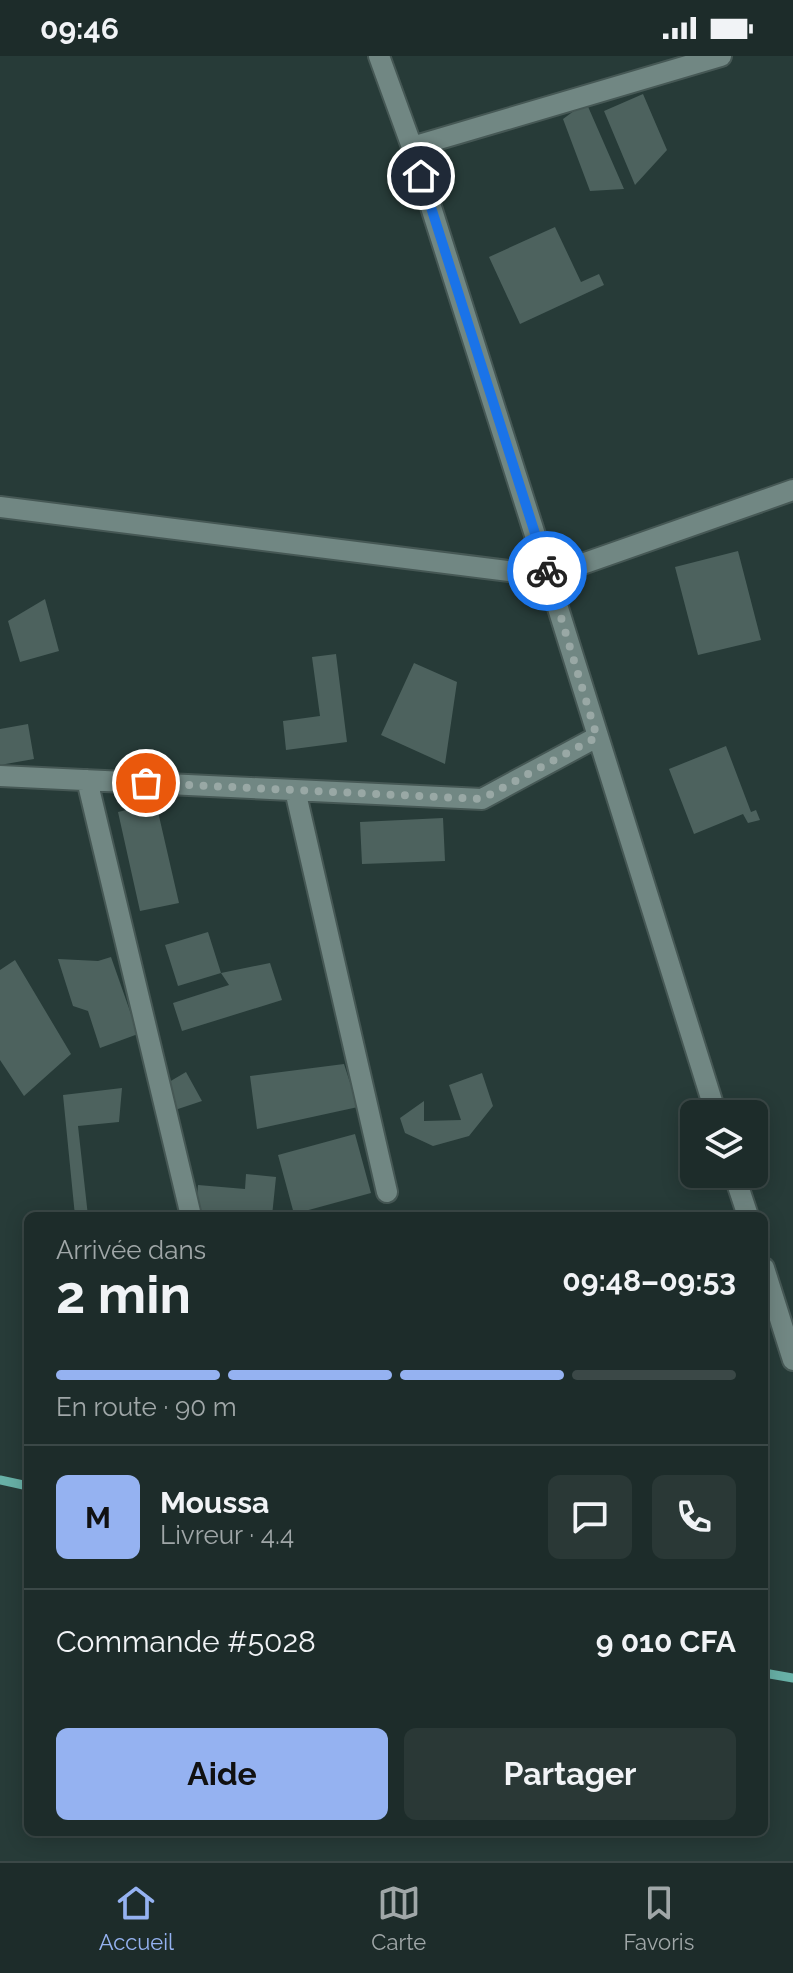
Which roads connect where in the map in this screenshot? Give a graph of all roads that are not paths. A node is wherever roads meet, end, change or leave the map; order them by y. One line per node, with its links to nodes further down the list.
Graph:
1 (379, 56): 3 (street)
2 (721, 56): 3 (street)
3 (412, 147): 6 (street)
4 (793, 490): 6 (street)
5 (0, 507): 6 (street)
6 (548, 576): 7 (street)
7 (597, 737): 10 (street); 11 (street)
8 (0, 776): 9 (street)
9 (87, 780): 10 (street); 14 (street)
10 (295, 790): 13 (street)
11 (712, 1100)
12 (739, 1188): 15 (street)
13 (387, 1192)
14 (190, 1212)
15 (747, 1212)
16 (768, 1281): 17 (street)
17 (793, 1360)

